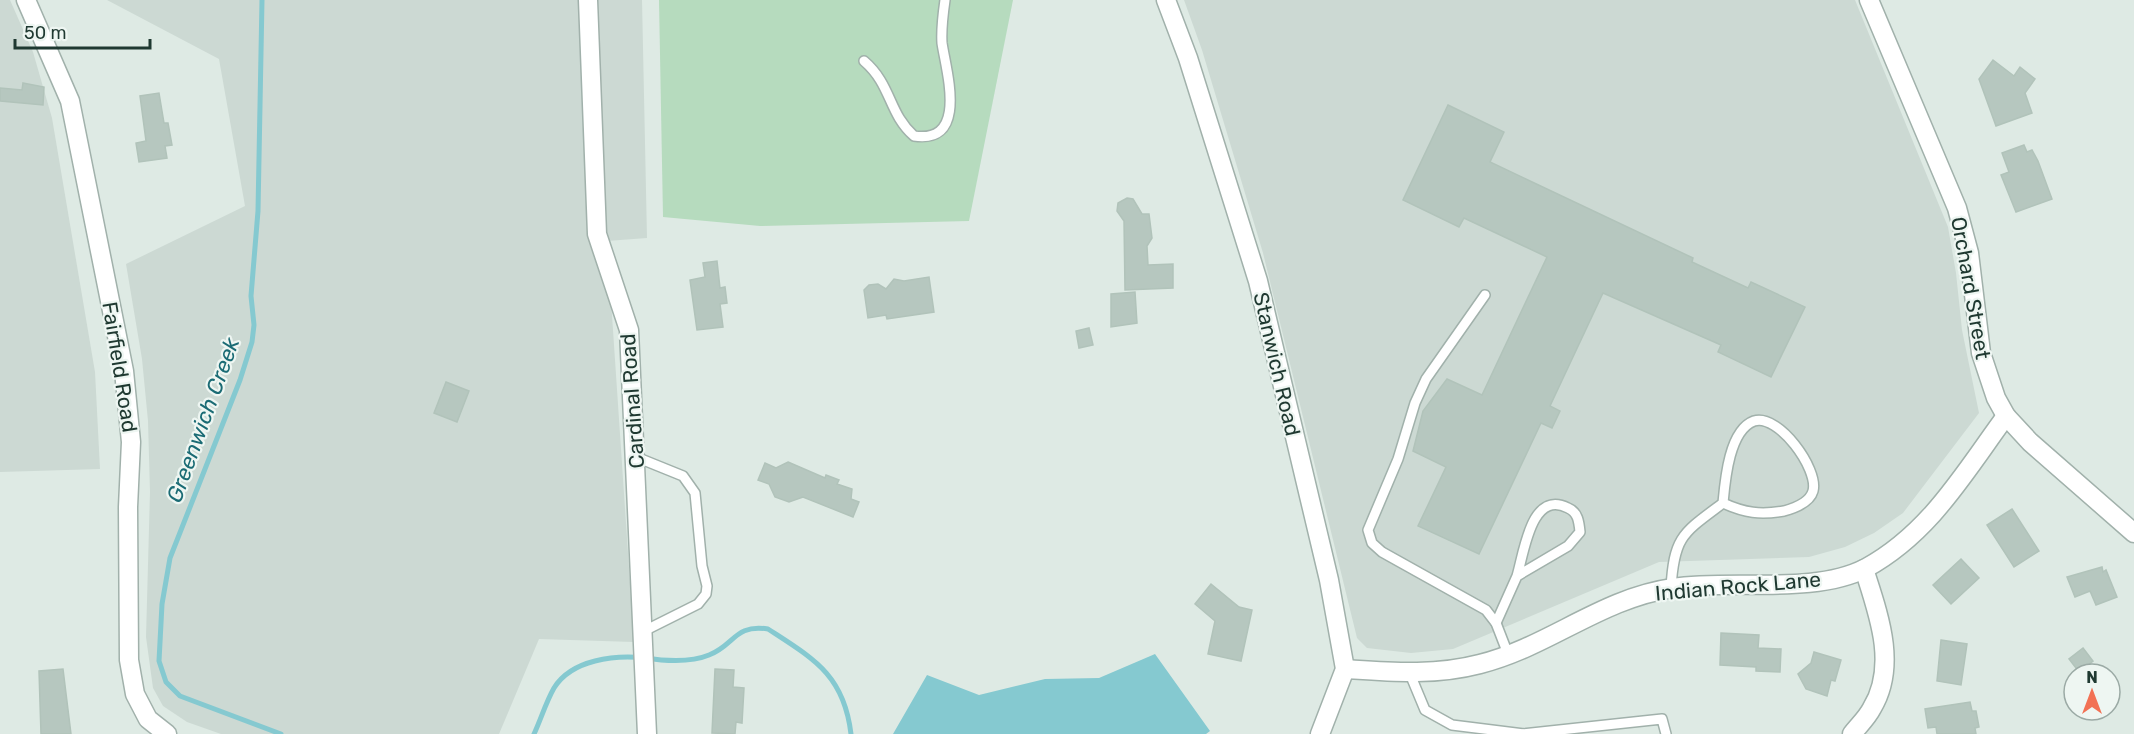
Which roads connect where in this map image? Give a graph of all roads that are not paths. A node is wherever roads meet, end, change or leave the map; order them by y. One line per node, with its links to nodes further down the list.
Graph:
1 (26, 0): 20 (street, Fairfield Road)
2 (588, 0): 9 (street, Cardinal Road)
3 (945, 0): 6 (lane)
4 (1166, 0): 18 (street, Stanwich Road)
5 (1869, 0): 8 (street, Orchard Street)
6 (864, 62)
7 (1485, 295): 15 (lane)
8 (2006, 416): 11 (street, Orchard Street); 12 (street, Indian Rock Lane)
9 (636, 457): 16 (street, Cardinal Road); 16 (lane)
10 (1723, 503): 10 (lane); 14 (lane)
11 (2134, 533)
12 (1864, 569): 14 (street, Indian Rock Lane); 25 (street)
13 (1517, 576): 13 (lane); 15 (lane)
14 (1671, 588): 17 (street, Indian Rock Lane)
15 (1496, 623): 17 (lane)
16 (644, 631): 21 (street, Cardinal Road)
17 (1508, 654): 19 (street, Indian Rock Lane)
18 (1345, 669): 19 (street, Indian Rock Lane); 22 (street)
19 (1410, 674): 23 (lane)
20 (167, 734)
21 (647, 734)
22 (1320, 734)
23 (1524, 734): 24 (lane)
24 (1666, 734)
25 (1852, 734)

